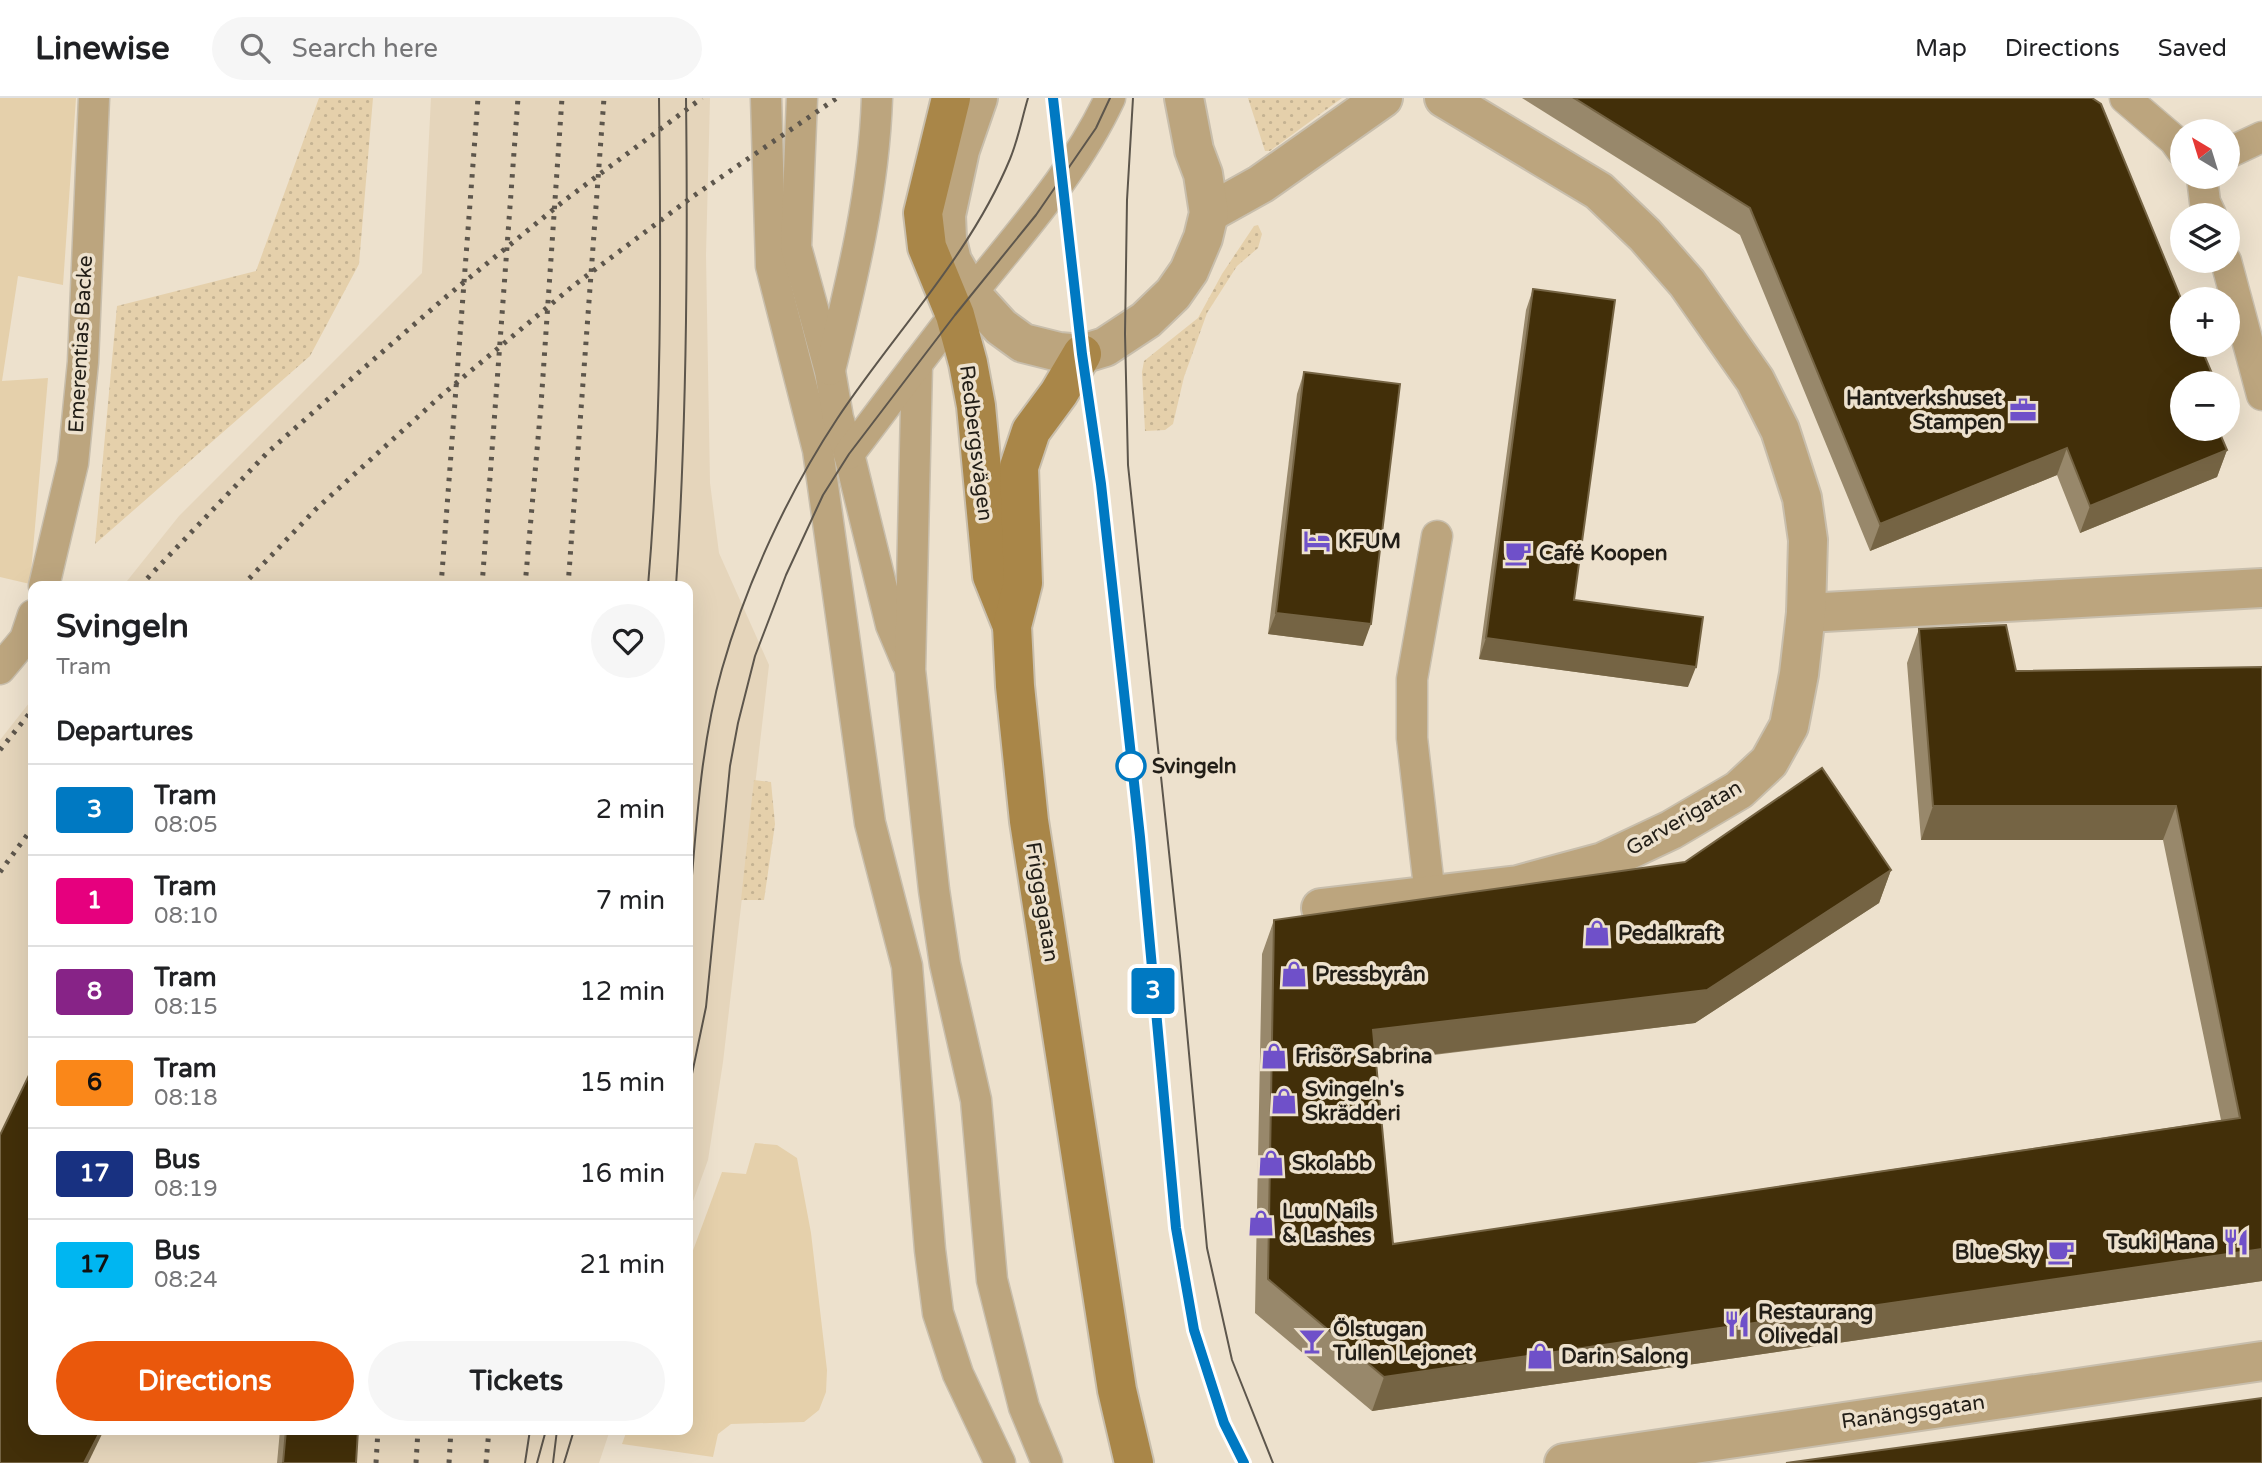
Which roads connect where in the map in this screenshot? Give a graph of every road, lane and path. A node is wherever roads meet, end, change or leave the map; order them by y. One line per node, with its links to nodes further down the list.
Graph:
1 (94, 98): 25 (lane, Emerentias Backe)
2 (766, 98): 22 (lane)
3 (802, 98): 20 (lane)
4 (877, 98): 20 (lane)
5 (951, 98): 17 (main road, Redbergsvägen)
6 (978, 98): 17 (street, Redbergsvägen)
7 (1110, 98): 17 (lane)
8 (1184, 98): 15 (street)
9 (1383, 98): 15 (street)
10 (1444, 98): 27 (street, Garverigatan)
11 (2125, 98): 12 (lane)
12 (2170, 137)
13 (2262, 137): 14 (lane)
14 (2240, 147)
15 (1209, 213): 18 (street)
16 (2229, 273): 21 (lane)
17 (963, 304): 18 (street, Redbergsvägen); 19 (lane); 28 (main road, Redbergsvägen)
18 (1082, 354): 28 (main road, Friggagatan)
19 (917, 364): 23 (lane); 31 (lane)
20 (830, 371): 22 (lane); 23 (lane)
21 (2262, 395)
22 (818, 450): 35 (lane)
23 (849, 454): 31 (lane)
24 (1437, 536): 32 (lane)
25 (46, 581)
26 (2262, 588): 27 (street)
27 (1806, 613): 32 (street, Garverigatan)
28 (1012, 626): 37 (main road, Friggagatan)
29 (28, 630): 30 (lane)
30 (0, 669)
31 (910, 670): 36 (lane)
32 (1430, 896): 33 (street, Garverigatan)
33 (1321, 908)
34 (2262, 1361): 38 (street, Ranängsgatan)
35 (1000, 1463)
36 (1047, 1463)
37 (1134, 1463)
38 (1564, 1463)

